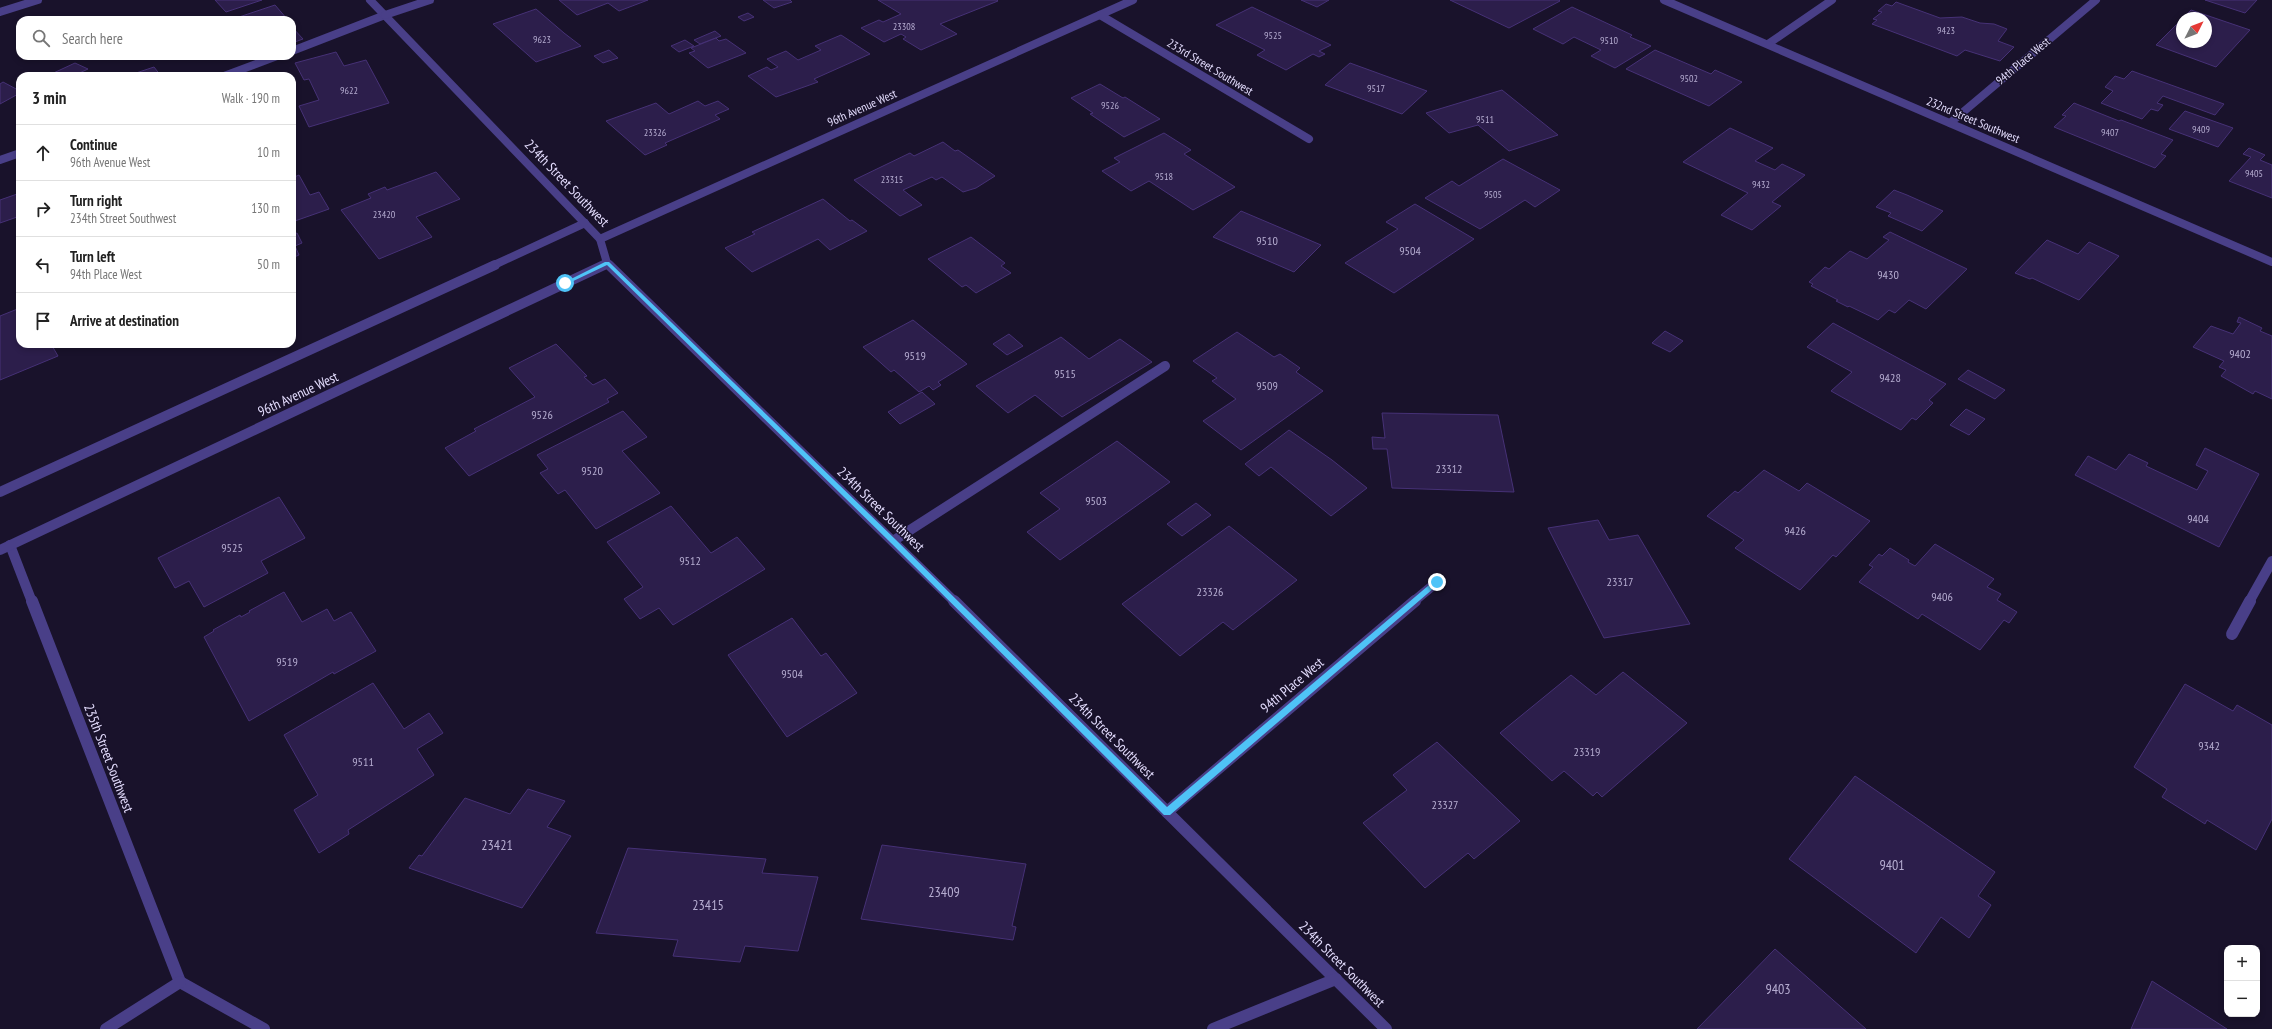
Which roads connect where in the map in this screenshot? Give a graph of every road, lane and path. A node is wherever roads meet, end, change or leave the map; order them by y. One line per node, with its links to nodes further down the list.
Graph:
1 (38, 0): 8 (street)
2 (370, 0): 10 (street, 234th Street Southwest)
3 (430, 0): 10 (street)
4 (1133, 0): 9 (street, 96th Avenue West)
5 (1664, 0): 11 (street, 232nd Street Southwest)
6 (1832, 0): 11 (street)
7 (2096, 0): 15 (street, 94th Place West)
8 (0, 12)
9 (1100, 15): 16 (street, 233rd Street Southwest); 20 (street, 96th Avenue West)
10 (385, 16): 12 (street); 19 (street, 234th Street Southwest)
11 (1768, 44): 15 (street, 232nd Street Southwest)
12 (296, 49)
13 (266, 60): 14 (street)
14 (235, 72)
15 (1950, 123): 21 (street, 232nd Street Southwest)
16 (1309, 139)
17 (16, 154): 18 (street)
18 (0, 160)
19 (585, 224): 20 (street, 234th Street Southwest); 24 (street)
20 (600, 238): 22 (street, 234th Street Southwest)
21 (2272, 262)
22 (607, 263): 25 (street, 234th Street Southwest); 26 (street, 96th Avenue West)
23 (1165, 366): 25 (street)
24 (0, 492)
25 (893, 541): 30 (street, 234th Street Southwest)
26 (5, 547): 32 (street, 235th Street Southwest)
27 (2272, 561): 29 (street)
28 (1437, 582): 30 (street, 94th Place West)
29 (2232, 634)
30 (1167, 812): 31 (street, 234th Street Southwest)
31 (1336, 979): 35 (street); 36 (street, 234th Street Southwest)
32 (180, 982): 33 (street); 34 (street)
33 (106, 1029)
34 (264, 1029)
35 (1214, 1029)
36 (1386, 1029)

